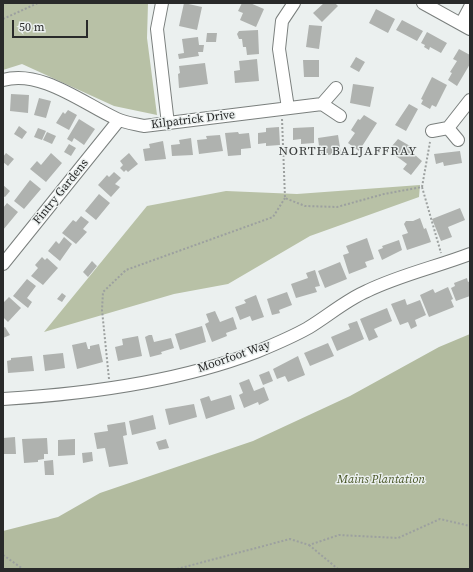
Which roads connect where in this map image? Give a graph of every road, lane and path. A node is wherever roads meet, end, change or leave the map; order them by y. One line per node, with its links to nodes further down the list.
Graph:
1 (38, 3): 6 (path)
2 (162, 3): 15 (street)
3 (294, 3): 12 (street)
4 (423, 3): 7 (street)
5 (470, 7): 7 (street)
6 (3, 19)
7 (465, 26)
8 (3, 80): 14 (street, Kilpatrick Drive)
9 (336, 88): 11 (street)
10 (470, 100): 16 (street)
11 (322, 104): 12 (street, Kilpatrick Drive); 13 (street)
12 (285, 109): 15 (street, Kilpatrick Drive); 20 (path)
13 (340, 116)
14 (119, 120): 15 (street, Kilpatrick Drive); 23 (street, Fintry Gardens)
15 (168, 124)
16 (448, 128): 17 (street); 18 (street)
17 (432, 131): 19 (path)
18 (458, 140)
19 (422, 188): 20 (path); 22 (path)
20 (284, 198): 24 (path)
21 (470, 254): 22 (street, Moorfoot Way)
22 (444, 263): 24 (street, Moorfoot Way)
23 (3, 264)
24 (110, 388): 25 (street, Moorfoot Way)
25 (3, 399)
26 (470, 526): 27 (path)
27 (309, 545): 30 (path); 31 (path)
28 (3, 555): 29 (path)
29 (24, 569)
30 (177, 569)
31 (338, 569)

